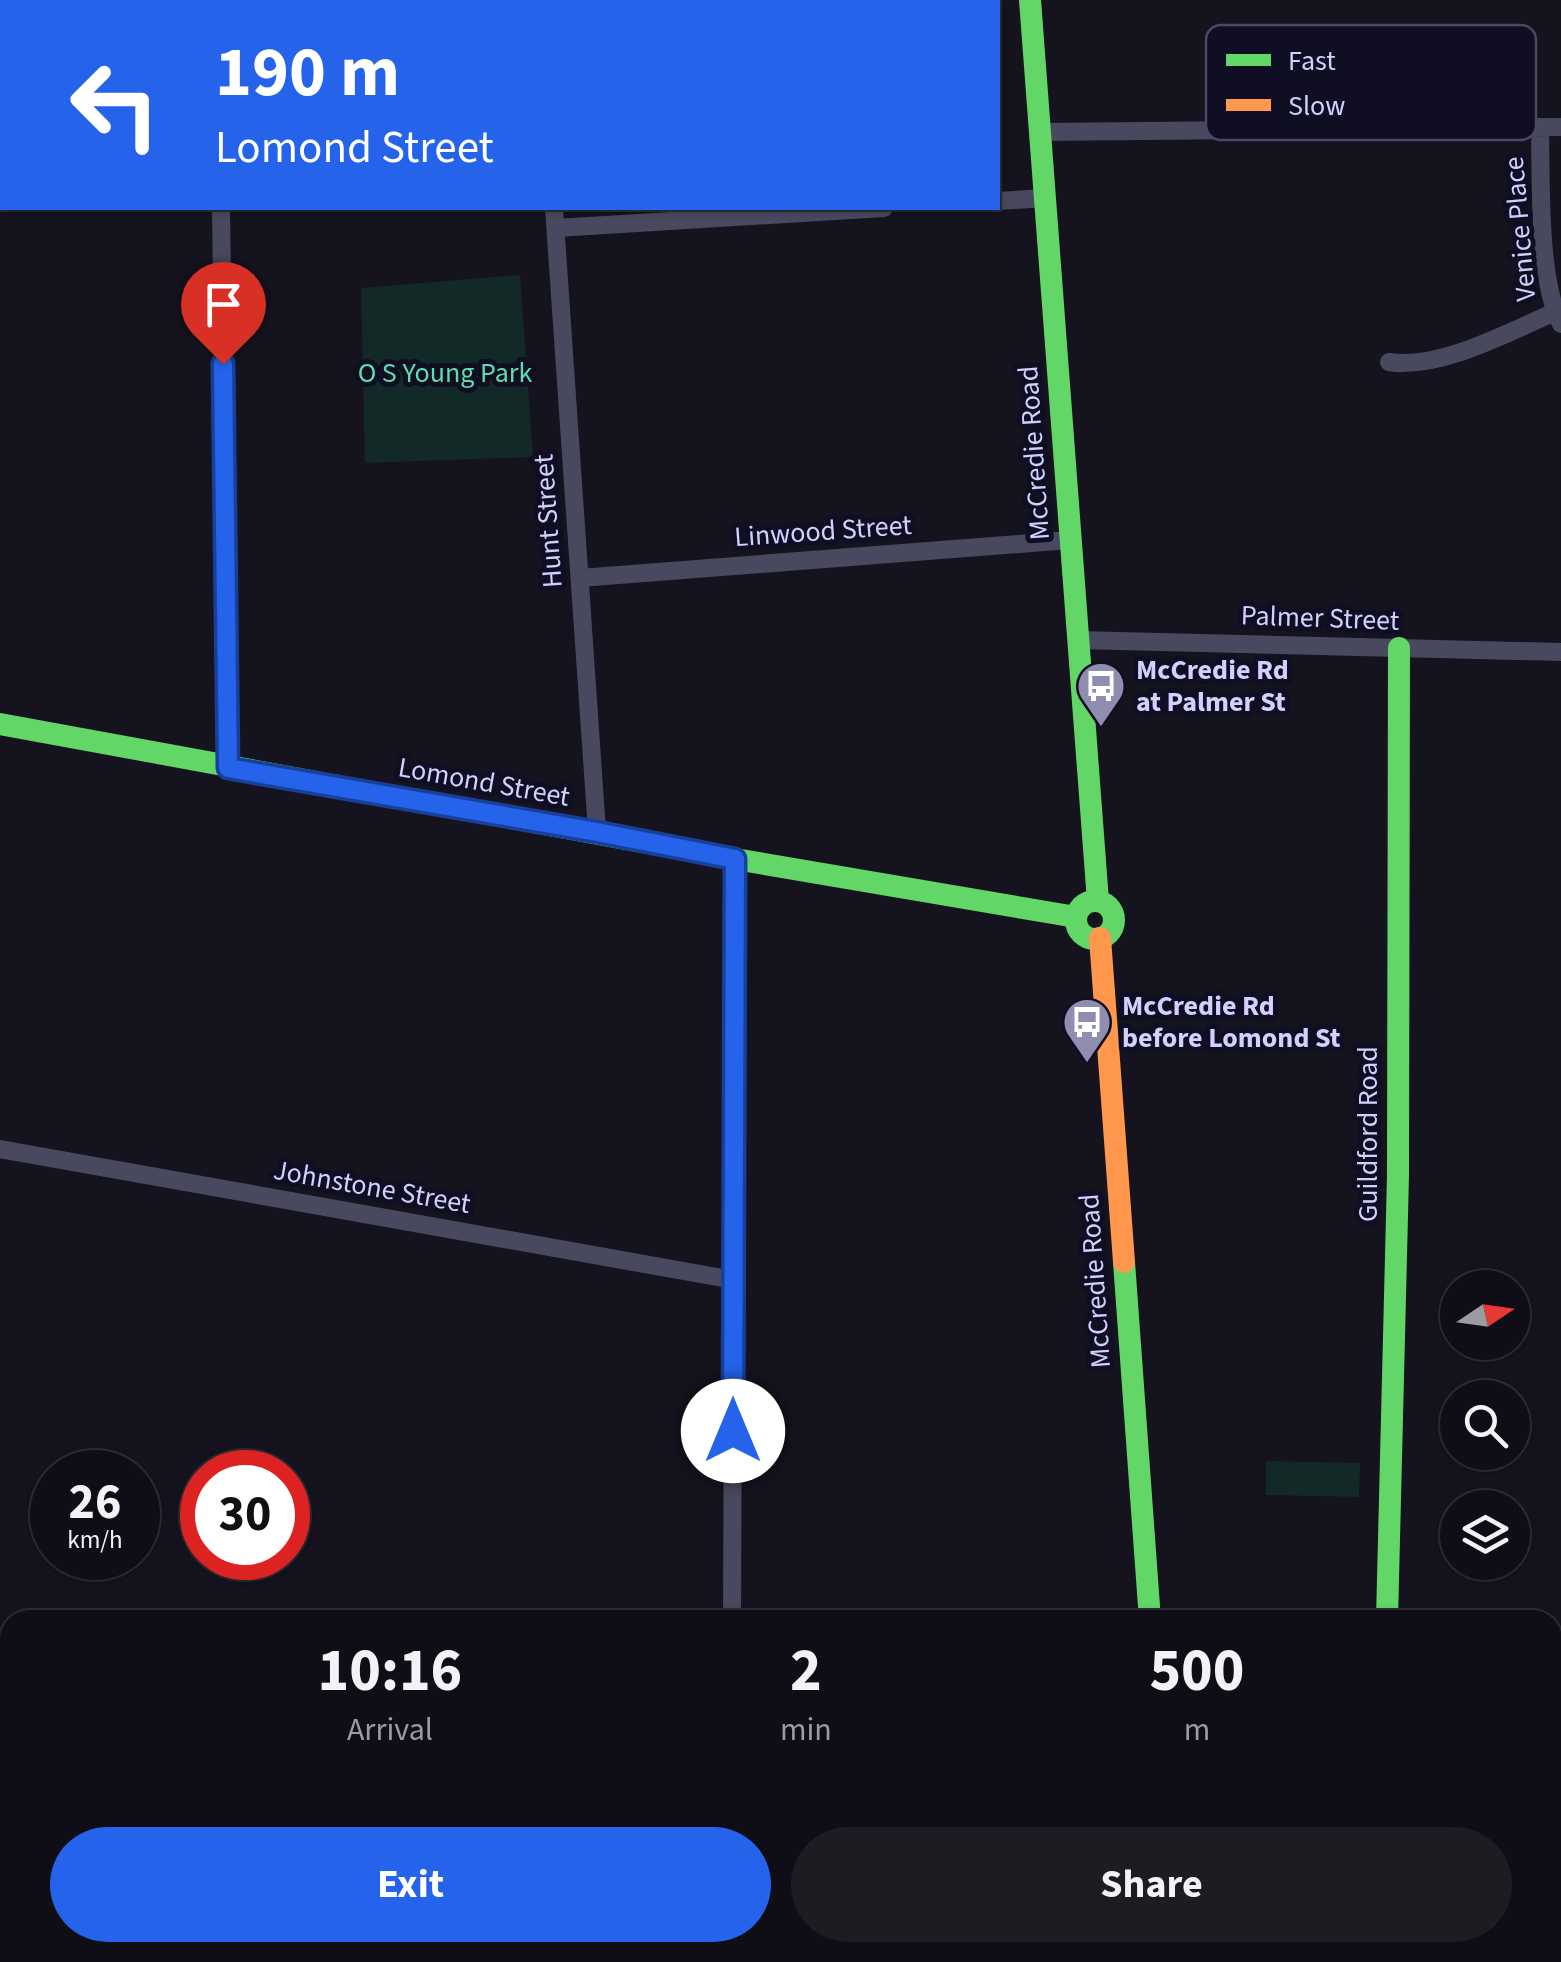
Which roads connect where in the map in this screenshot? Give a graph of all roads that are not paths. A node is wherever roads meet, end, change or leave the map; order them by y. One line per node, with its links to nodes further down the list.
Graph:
1 (1030, 0): 6 (street, McCredie Road)
2 (1536, 128): 3 (street)
3 (1540, 128): 4 (street); 13 (street, Venice Place)
4 (1561, 128)
5 (1206, 131): 6 (street)
6 (1041, 132): 7 (street, McCredie Road)
7 (1046, 198): 8 (street); 15 (street, McCredie Road)
8 (1000, 200)
9 (221, 210): 21 (street)
10 (554, 210): 12 (street, Hunt Street)
11 (851, 210): 12 (street)
12 (556, 228): 16 (street, Hunt Street)
13 (1558, 318): 14 (street)
14 (1389, 362)
15 (1070, 540): 16 (street, Linwood Street); 17 (street, McCredie Road)
16 (580, 578): 22 (street, Hunt Street)
17 (1078, 640): 18 (street, Palmer Street); 24 (street, McCredie Road)
18 (1399, 648): 19 (street, Palmer Street); 31 (street, Guildford Road)
19 (1561, 652)
20 (0, 724): 21 (street, Lomond Street)
21 (228, 768): 22 (street, Lomond Street)
22 (597, 832): 23 (street, Lomond Street)
23 (735, 859): 25 (street, Lomond Street); 28 (street)
24 (1098, 902): 25 (street); 26 (street)
25 (1076, 918): 26 (street)
26 (1100, 938): 30 (street, McCredie Road)
27 (0, 1149): 28 (street, Johnstone Street)
28 (734, 1280): 29 (street)
29 (732, 1610)
30 (1149, 1610)
31 (1386, 1610)

